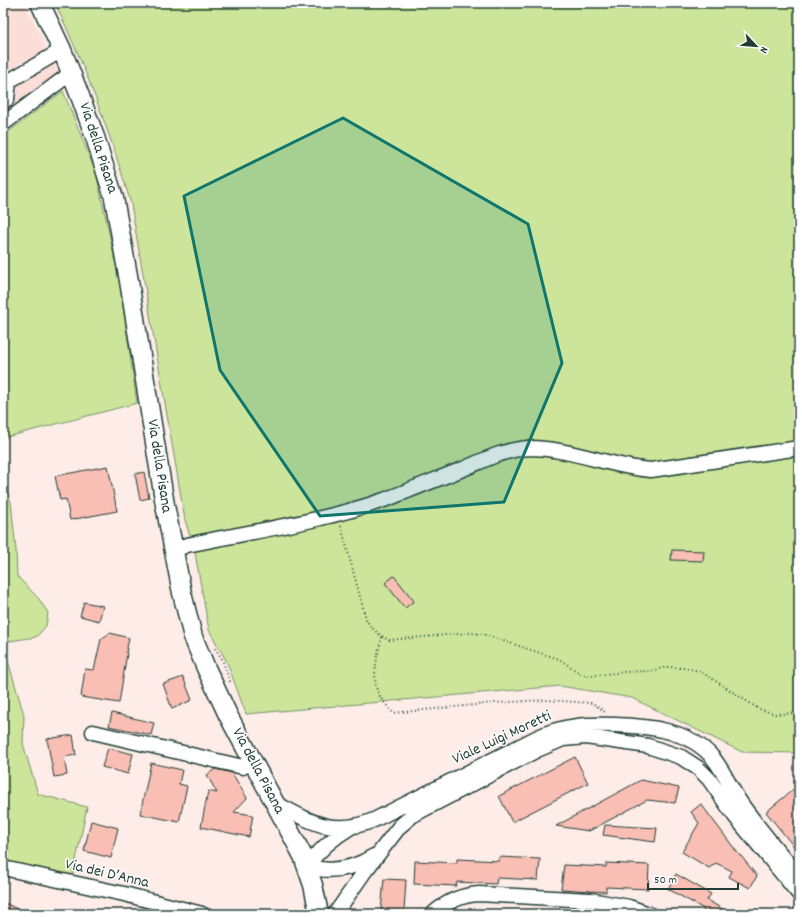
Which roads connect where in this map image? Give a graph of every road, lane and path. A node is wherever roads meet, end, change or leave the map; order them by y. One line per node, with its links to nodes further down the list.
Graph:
1 (40, 3): 2 (main road, Via della Pisana)
2 (62, 50): 3 (main road, Via della Pisana); 4 (street)
3 (71, 73): 5 (street); 8 (main road, Via della Pisana)
4 (3, 102)
5 (3, 124)
6 (799, 448): 7 (street)
7 (337, 514): 8 (street); 9 (path)
8 (174, 550): 15 (main road, Via della Pisana)
9 (382, 636): 10 (path); 11 (path)
10 (799, 713)
11 (609, 725): 14 (street, Viale Luigi Moretti); 17 (street, Viale Luigi Moretti)
12 (93, 732): 15 (street)
13 (621, 741): 14 (street); 18 (street, Viale Luigi Moretti); 22 (street, Viale Luigi Moretti)
14 (713, 758): 21 (street, Viale Luigi Moretti)
15 (252, 761): 16 (main road, Via della Pisana)
16 (275, 803): 17 (street, Viale Luigi Moretti); 19 (main road, Via della Pisana)
17 (352, 827): 19 (street, Viale Luigi Moretti)
18 (381, 851): 19 (street, Viale Luigi Moretti); 25 (street, Viale Luigi Moretti)
19 (307, 866): 24 (main road, Via della Pisana)
20 (3, 868): 23 (street, Via dei D’Anna)
21 (799, 876)
22 (799, 894)
23 (202, 914)
24 (319, 914)
25 (335, 914)
26 (433, 914): 27 (street)
27 (649, 914)

